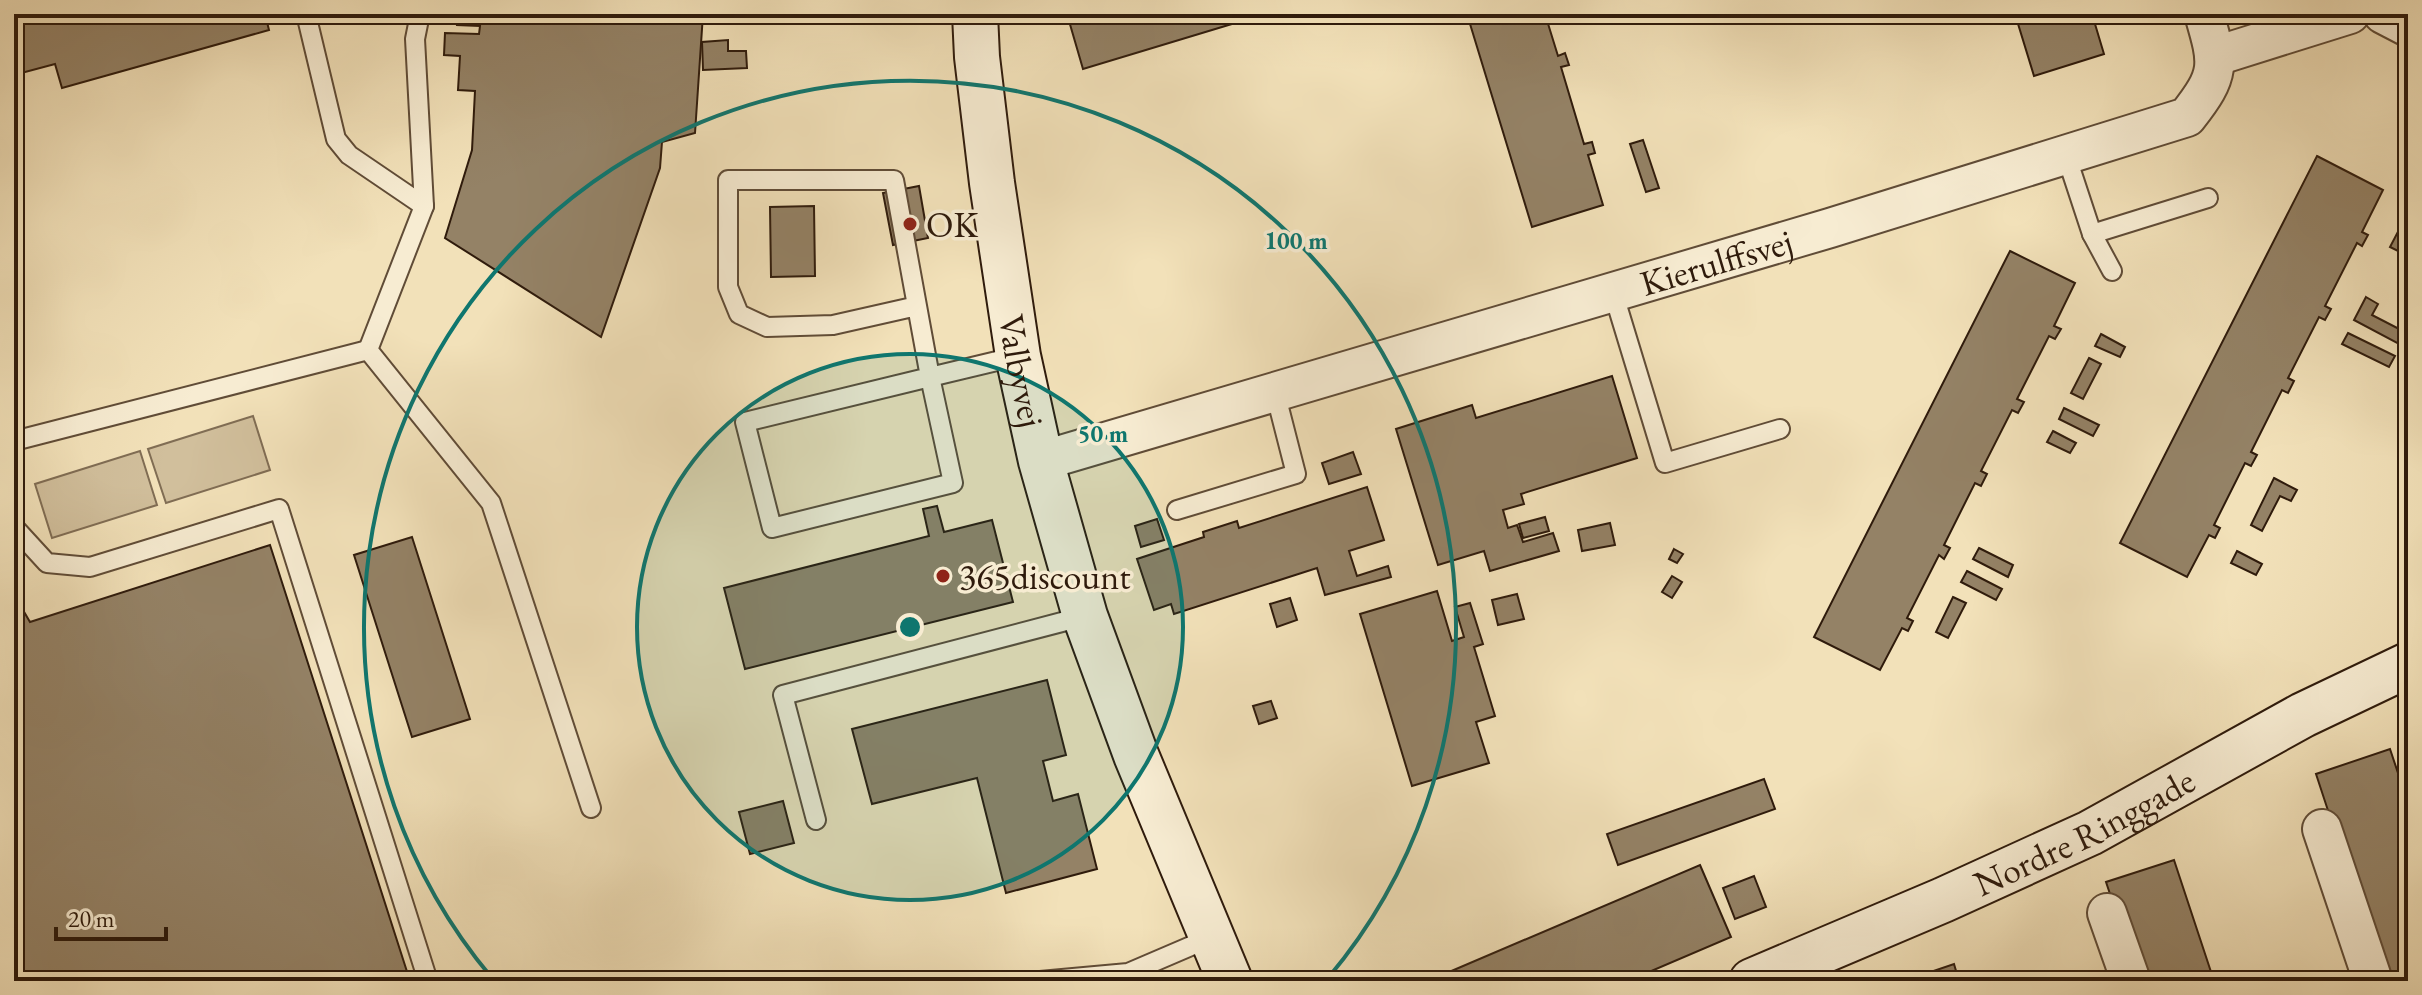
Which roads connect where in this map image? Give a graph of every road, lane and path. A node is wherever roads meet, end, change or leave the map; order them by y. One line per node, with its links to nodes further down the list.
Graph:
1 (306, 14): 11 (lane)
2 (420, 14): 11 (lane)
3 (975, 14): 17 (street, Valbyvej)
4 (2204, 14): 8 (street)
5 (2350, 14): 8 (street)
6 (2383, 14): 7 (street)
7 (2408, 27)
8 (2216, 56): 9 (street, Kierulffsvej)
9 (2066, 155): 12 (lane); 14 (street, Kierulffsvej)
10 (2208, 198): 12 (lane)
11 (424, 206): 16 (lane)
12 (2092, 234): 13 (lane)
13 (2112, 271)
14 (1613, 292): 19 (street, Kierulffsvej); 20 (lane)
15 (917, 306): 15 (lane); 18 (lane)
16 (368, 350): 21 (lane); 27 (lane)
17 (1018, 356): 18 (lane); 22 (street, Valbyvej)
18 (930, 377): 18 (lane)
19 (1275, 392): 22 (street, Kierulffsvej); 23 (lane)
20 (1780, 429)
21 (14, 441)
22 (1041, 461): 25 (street, Valbyvej)
23 (1177, 510)
24 (14, 527): 33 (lane)
25 (1085, 616): 28 (lane); 31 (street, Valbyvej)
26 (2408, 665): 32 (street, Nordre Ringgade)
27 (591, 808)
28 (816, 820)
29 (2322, 829): 38 (street)
30 (2107, 913): 37 (street)
31 (1212, 937): 34 (lane); 35 (street, Valbyvej)
32 (1809, 970): 36 (street, Nordre Ringgade)
33 (428, 981)
34 (1040, 981)
35 (1230, 981)
36 (1752, 981)
37 (2131, 981)
38 (2373, 981)

